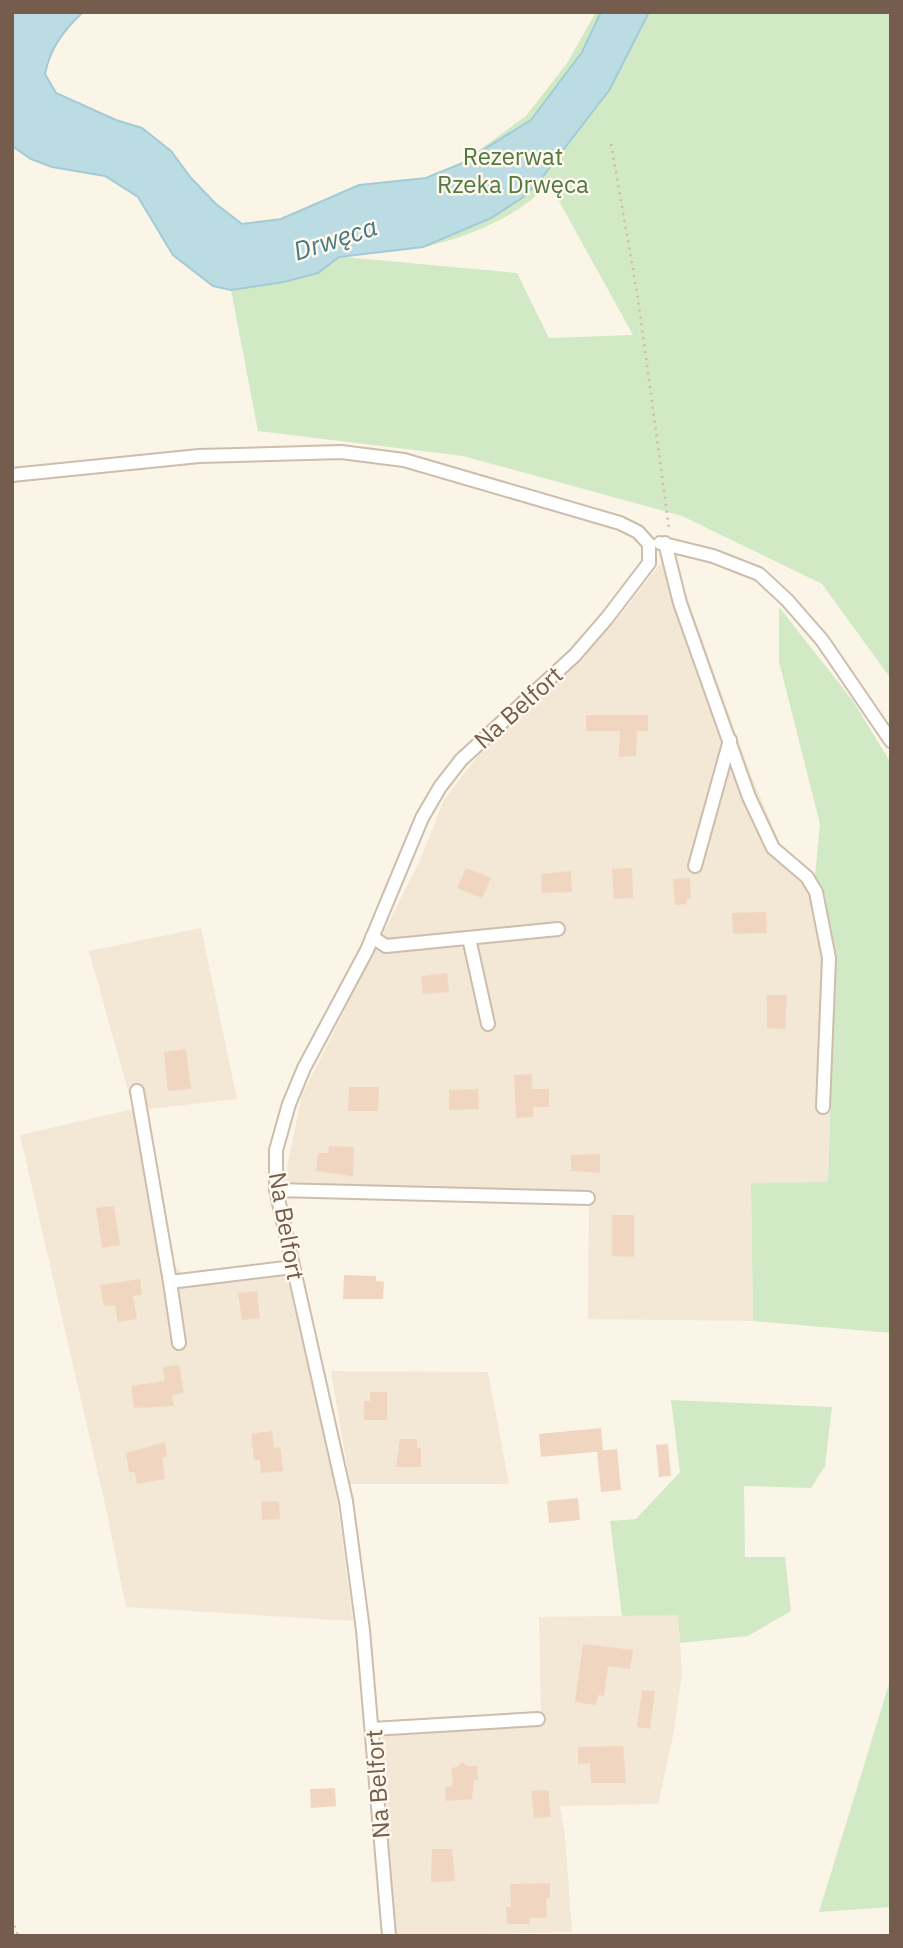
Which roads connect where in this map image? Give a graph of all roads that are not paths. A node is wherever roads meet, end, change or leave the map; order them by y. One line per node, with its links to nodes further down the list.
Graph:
1 (12, 475): 3 (street)
2 (665, 543): 3 (street); 4 (street); 5 (street)
3 (649, 544): 8 (street, Na Belfort)
4 (730, 740): 6 (street); 12 (street)
5 (891, 741)
6 (695, 866)
7 (558, 929): 9 (street)
8 (372, 937): 9 (street); 13 (street, Na Belfort)
9 (469, 938): 10 (street)
10 (488, 1024)
11 (136, 1091): 16 (street)
12 (823, 1107)
13 (276, 1190): 14 (street); 15 (street, Na Belfort)
14 (588, 1198)
15 (293, 1267): 16 (street); 19 (street, Na Belfort)
16 (170, 1282): 17 (street)
17 (179, 1343)
18 (538, 1719): 19 (street)
19 (372, 1729): 20 (street, Na Belfort)
20 (389, 1936)

